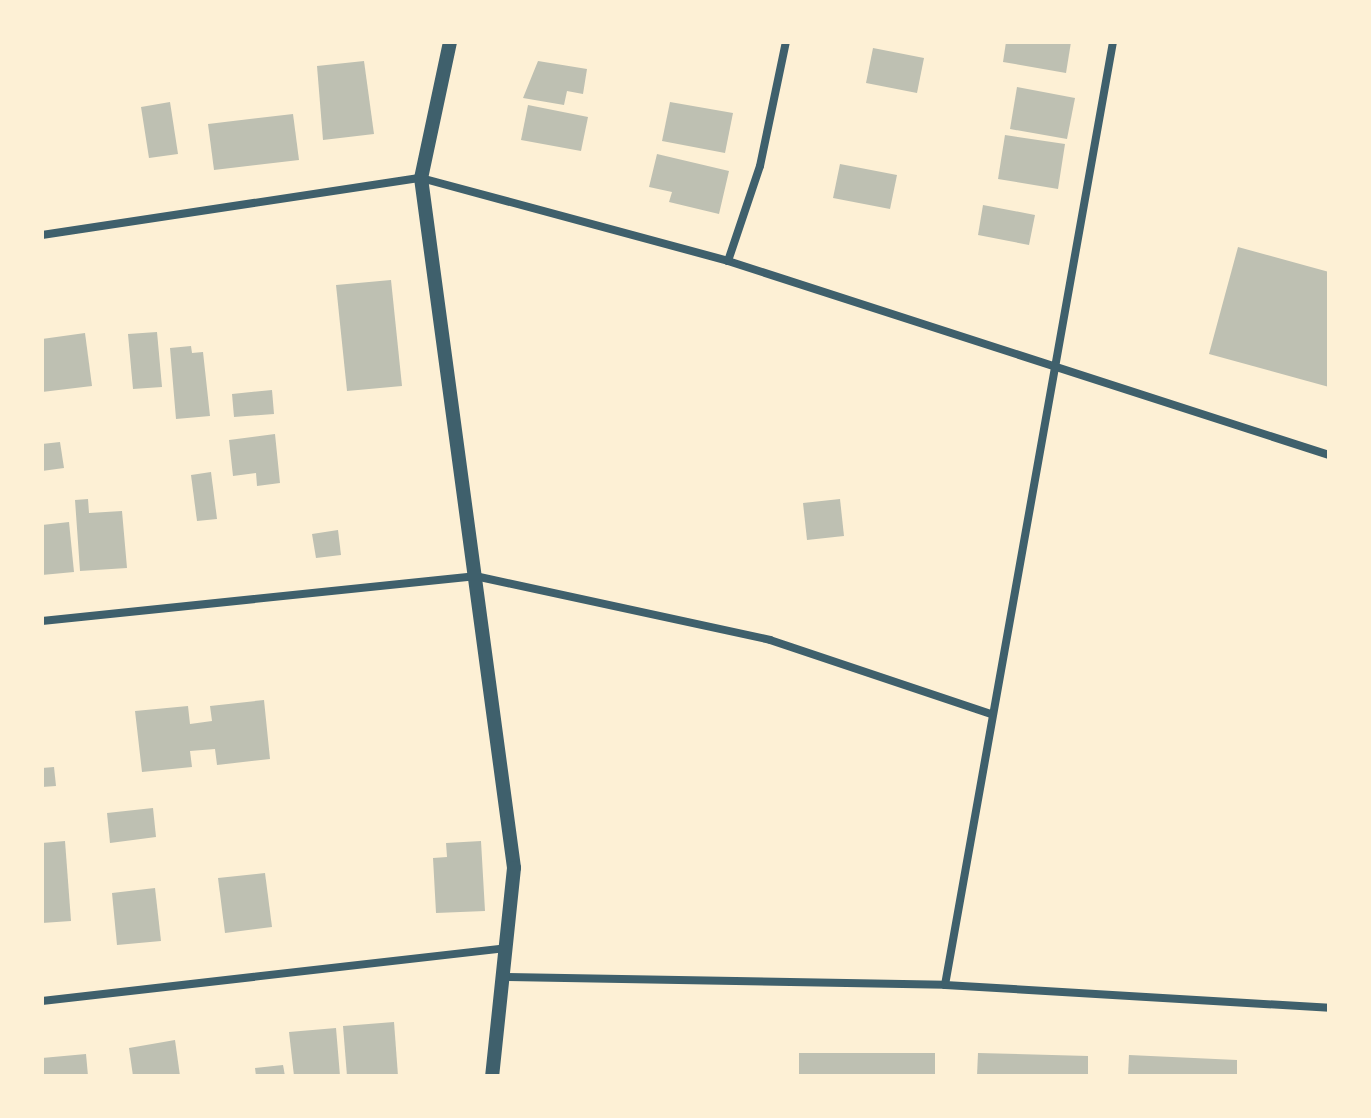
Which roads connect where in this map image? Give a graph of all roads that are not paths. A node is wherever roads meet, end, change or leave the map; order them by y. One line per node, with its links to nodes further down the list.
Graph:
1 (450, 42): 4 (street)
2 (786, 42): 6 (street)
3 (1113, 42): 7 (street)
4 (421, 178): 5 (street); 6 (street); 9 (street)
5 (42, 235)
6 (728, 261): 7 (street)
7 (1050, 365): 8 (street); 11 (street)
8 (1329, 455)
9 (475, 576): 10 (street); 11 (street); 12 (street)
10 (42, 621)
11 (991, 714): 14 (street)
12 (508, 947): 13 (street); 15 (street)
13 (506, 977): 14 (street); 17 (street)
14 (945, 985): 16 (street)
15 (42, 1001)
16 (1329, 1008)
17 (492, 1076)

